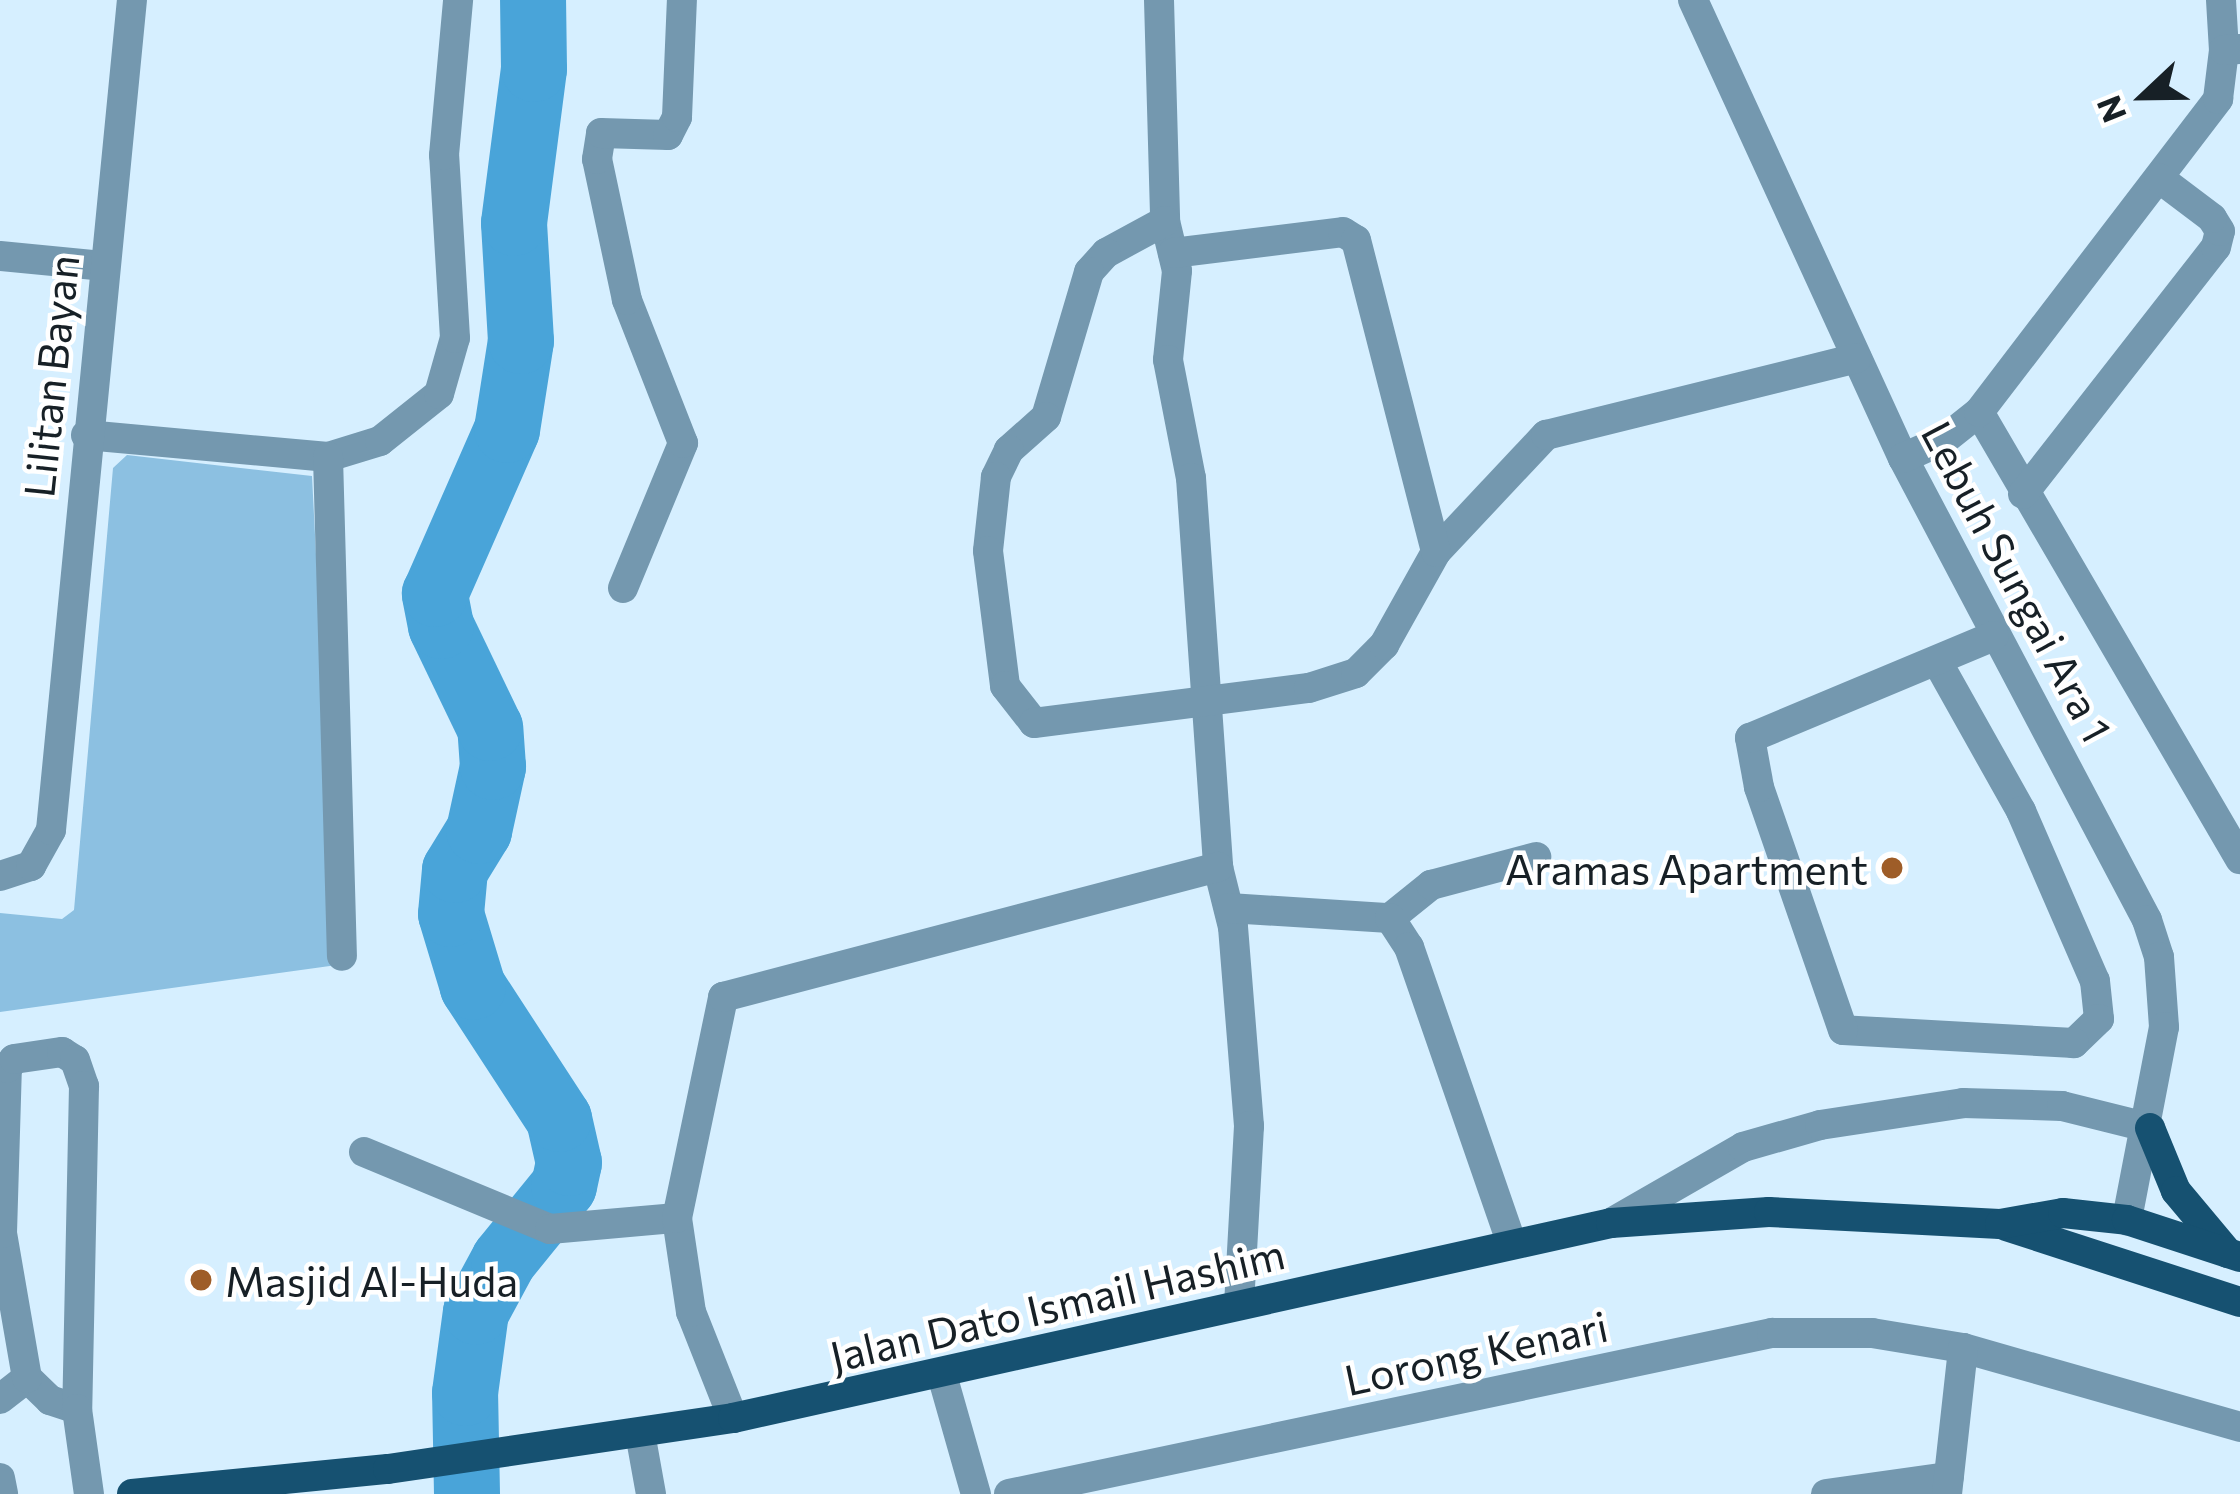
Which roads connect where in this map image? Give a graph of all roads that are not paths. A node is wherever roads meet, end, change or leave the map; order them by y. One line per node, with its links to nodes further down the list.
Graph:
1 (132, 0): 12 (street, Lilitan Bayan)
2 (458, 0): 16 (street)
3 (682, 0): 20 (street)
4 (1159, 0): 9 (street)
5 (1693, 0): 13 (street, Lebuh Sungai Ara 1)
6 (2221, 0): 7 (street)
7 (2232, 50): 8 (street)
8 (2159, 178): 14 (street); 18 (street)
9 (1165, 220): 10 (street); 23 (street)
10 (1173, 253): 19 (street); 23 (street)
11 (0, 256): 12 (street)
12 (103, 266): 15 (street, Lilitan Bayan)
13 (1857, 358): 17 (street, Lebuh Sungai Ara 1); 19 (street)
14 (1979, 412): 17 (street); 18 (street)
15 (86, 435): 16 (street); 27 (street, Lilitan Bayan)
16 (328, 457): 30 (street)
17 (1903, 458): 21 (street, Lebuh Sungai Ara 1)
18 (2024, 494): 25 (street)
19 (1436, 552): 23 (street)
20 (623, 588)
21 (1994, 635): 22 (street); 31 (street, Lebuh Sungai Ara 1)
22 (1938, 663): 22 (street)
23 (1206, 697): 26 (street)
24 (1536, 857): 29 (street)
25 (2240, 859)
26 (1218, 867): 28 (street); 33 (street)
27 (0, 876)
28 (1228, 908): 29 (street); 42 (street)
29 (1390, 918): 37 (street)
30 (342, 956)
31 (2150, 1127): 34 (street, Lebuh Sungai Ara 1); 35 (street); 39 (main road)
32 (364, 1152): 33 (street)
33 (677, 1218): 48 (street)
34 (2127, 1220): 36 (main road, Jalan Dato Ismail Hashim); 38 (main road); 39 (main road, Jalan Dato Ismail Hashim); 40 (main road)
35 (1611, 1223): 36 (main road, Jalan Dato Ismail Hashim); 37 (main road, Jalan Dato Ismail Hashim)
36 (2000, 1224): 38 (main road, Jalan Dato Ismail Hashim)
37 (1512, 1244): 42 (main road, Jalan Dato Ismail Hashim)
38 (2092, 1254): 40 (main road, Jalan Dato Ismail Hashim)
39 (2234, 1255)
40 (2135, 1268): 41 (main road, Jalan Dato Ismail Hashim)
41 (2240, 1302)
42 (1239, 1305): 44 (main road, Jalan Dato Ismail Hashim)
43 (1963, 1348): 49 (street, Lorong Kenari); 52 (street); 58 (street, Lorong Kenari)
44 (942, 1375): 48 (main road, Jalan Dato Ismail Hashim); 57 (street)
45 (27, 1378): 46 (street); 47 (street); 47 (street)
46 (0, 1399)
47 (76, 1409): 54 (street)
48 (733, 1418): 50 (main road, Jalan Dato Ismail Hashim)
49 (2240, 1427)
50 (640, 1433): 55 (main road, Jalan Dato Ismail Hashim); 56 (street)
51 (0, 1478): 53 (street)
52 (1947, 1485): 59 (street)
53 (3, 1494)
54 (89, 1494)
55 (132, 1494)
56 (651, 1494)
57 (976, 1494)
58 (1009, 1494)
59 (1826, 1494)

